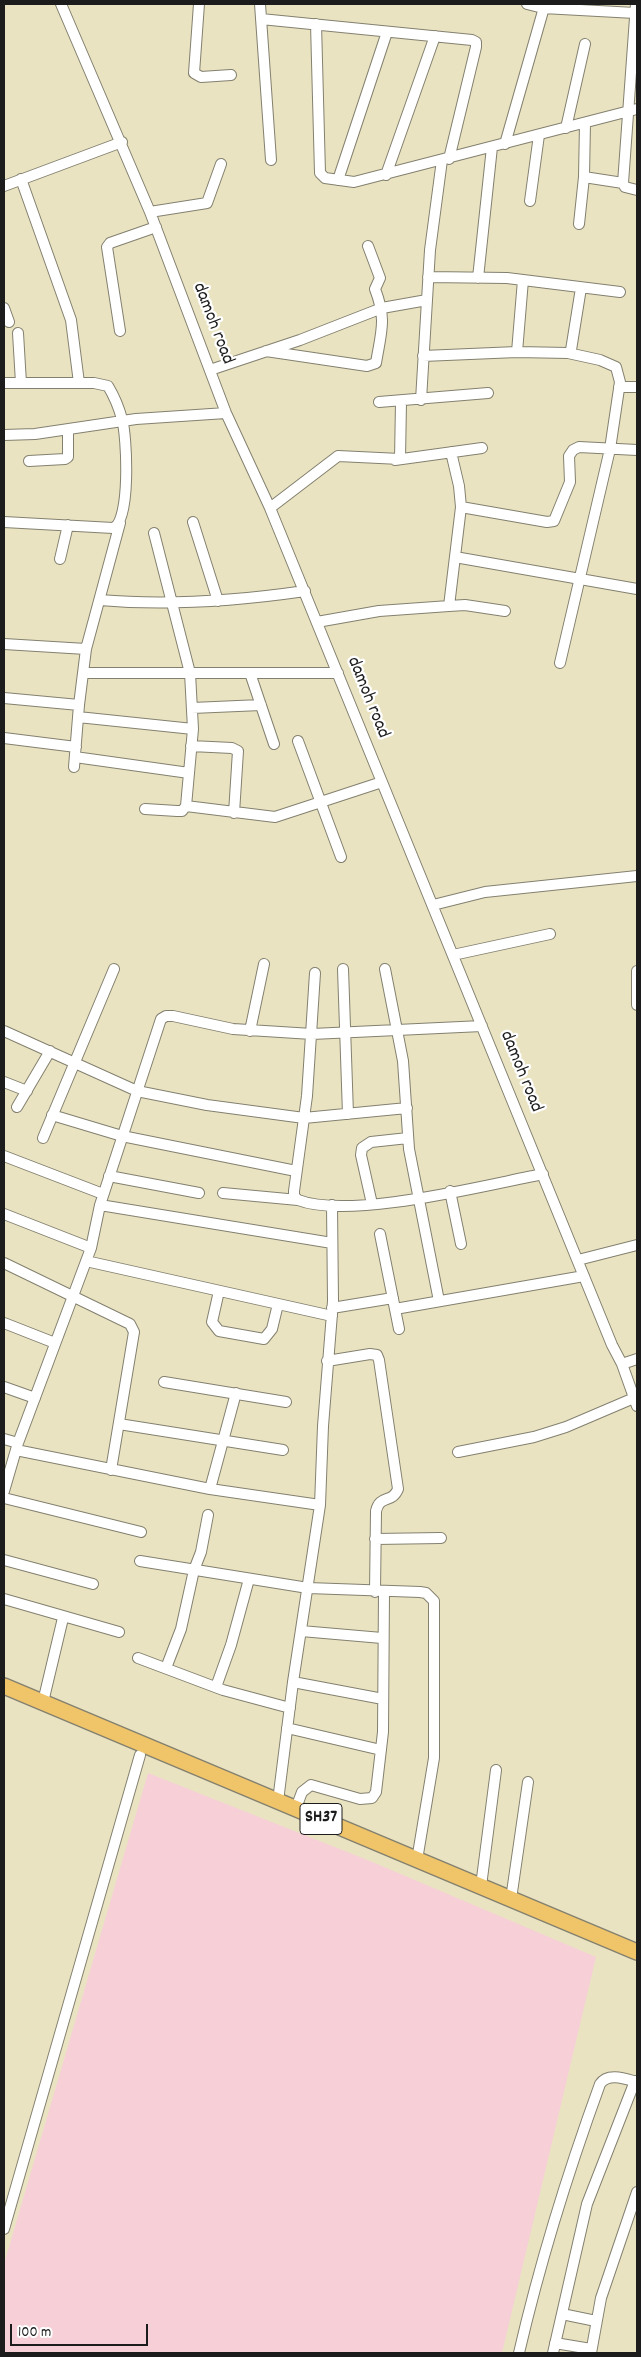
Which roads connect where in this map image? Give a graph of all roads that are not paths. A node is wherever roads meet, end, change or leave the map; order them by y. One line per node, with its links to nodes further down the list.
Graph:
1 (61, 4): 18 (street, damoh road)
2 (199, 4): 12 (street)
3 (260, 4): 7 (street)
4 (527, 4): 5 (street)
5 (544, 6): 6 (street); 19 (street)
6 (636, 9): 14 (street)
7 (261, 19): 8 (street); 21 (street)
8 (316, 24): 9 (street); 27 (street)
9 (387, 32): 10 (street); 27 (street)
10 (435, 36): 22 (street); 24 (street)
11 (585, 44): 16 (street)
12 (231, 75)
13 (637, 109): 14 (street)
14 (626, 112): 15 (street); 28 (street)
15 (585, 123): 16 (street); 25 (street)
16 (566, 128): 17 (street)
17 (539, 135): 19 (street); 31 (street)
18 (122, 142): 26 (street); 32 (street, damoh road)
19 (505, 144): 20 (street)
20 (492, 147): 22 (street); 37 (street)
21 (272, 160)
22 (446, 160): 24 (street); 36 (street)
23 (221, 164): 32 (street)
24 (386, 175): 27 (street)
25 (584, 178): 28 (street); 33 (street)
26 (21, 179): 29 (street); 54 (street)
27 (338, 180)
28 (622, 183): 30 (street)
29 (4, 186)
30 (637, 190)
31 (530, 201)
32 (150, 212): 34 (street, damoh road)
33 (579, 224)
34 (156, 228): 45 (street); 51 (street, damoh road)
35 (368, 246): 43 (street)
36 (428, 277): 37 (street); 41 (street)
37 (478, 278): 38 (street)
38 (523, 280): 39 (street); 48 (street)
39 (581, 288): 40 (street); 49 (street)
40 (620, 292)
41 (427, 300): 43 (street); 50 (street)
42 (4, 308): 44 (street)
43 (382, 308): 47 (street); 47 (street)
44 (9, 322)
45 (120, 331)
46 (18, 334): 53 (street)
47 (266, 351): 51 (street)
48 (517, 352): 49 (street); 50 (street)
49 (568, 353): 55 (street)
50 (423, 356): 58 (street)
51 (210, 370): 61 (street, damoh road)
52 (4, 383): 53 (street)
53 (21, 383): 54 (street)
54 (79, 383): 62 (street)
55 (619, 386): 56 (street); 66 (street)
56 (637, 387)
57 (488, 393): 58 (street)
58 (421, 400): 60 (street)
59 (379, 402): 60 (street)
60 (401, 402): 69 (street)
61 (226, 413): 62 (street); 72 (street, damoh road)
62 (123, 420): 63 (street); 76 (street)
63 (68, 430): 64 (street); 70 (street)
64 (4, 435)
65 (482, 448): 68 (street)
66 (610, 449): 67 (street); 73 (street); 81 (street)
67 (637, 450)
68 (451, 452): 69 (street); 73 (street)
69 (400, 459): 71 (street); 72 (street)
70 (30, 461)
71 (377, 462)
72 (270, 508): 83 (street, damoh road)
73 (462, 508): 79 (street)
74 (4, 522): 77 (street)
75 (193, 522): 85 (street)
76 (120, 523): 77 (street); 84 (street)
77 (68, 525): 80 (street)
78 (154, 533): 86 (street)
79 (455, 557): 81 (street); 87 (street)
80 (60, 559)
81 (578, 579): 82 (street); 92 (street)
82 (637, 589)
83 (305, 592): 85 (street); 89 (street, damoh road)
84 (100, 600): 86 (street); 91 (street)
85 (218, 601): 86 (street)
86 (172, 603): 94 (street)
87 (449, 606): 88 (street); 89 (street)
88 (505, 611)
89 (317, 622): 96 (street, damoh road)
90 (4, 644): 91 (street)
91 (86, 649): 93 (street)
92 (560, 663)
93 (83, 673): 94 (street); 98 (street)
94 (190, 673): 95 (street); 100 (street)
95 (250, 673): 96 (street); 99 (street)
96 (338, 673): 109 (street, damoh road)
97 (4, 698): 98 (street)
98 (79, 705): 101 (street)
99 (261, 705): 100 (street); 105 (street)
100 (192, 708): 102 (street)
101 (78, 717): 102 (street); 107 (street)
102 (193, 728): 106 (street)
103 (4, 738): 107 (street)
104 (298, 741): 110 (street)
105 (274, 744)
106 (191, 746): 108 (street); 113 (street)
107 (75, 757): 108 (street)
108 (189, 773): 111 (street)
109 (382, 782): 110 (street); 116 (street, damoh road)
110 (322, 802): 113 (street); 114 (street)
111 (186, 806): 112 (street); 113 (street)
112 (145, 810)
113 (234, 812)
114 (341, 857)
115 (637, 876): 116 (street)
116 (433, 905): 118 (street, damoh road)
117 (550, 934): 118 (street)
118 (453, 955): 126 (street, damoh road)
119 (264, 964): 129 (street)
120 (114, 969): 133 (street)
121 (343, 969): 130 (street)
122 (385, 969): 128 (street)
123 (637, 971): 125 (street)
124 (315, 973): 131 (street)
125 (637, 1005)
126 (482, 1026): 128 (street); 147 (street, damoh road)
127 (4, 1030): 132 (street)
128 (397, 1030): 130 (street); 138 (street)
129 (250, 1031): 131 (street); 136 (street)
130 (345, 1032): 131 (street); 139 (street)
131 (312, 1034): 141 (street)
132 (50, 1050): 133 (street); 135 (street)
133 (74, 1062): 136 (street); 140 (street)
134 (4, 1082): 135 (street)
135 (26, 1091): 137 (street)
136 (137, 1091): 141 (street); 142 (street)
137 (17, 1107)
138 (407, 1108): 139 (street); 144 (street)
139 (348, 1114): 141 (street)
140 (52, 1115): 142 (street); 143 (street)
141 (304, 1118): 146 (street)
142 (122, 1136): 146 (street); 148 (street)
143 (43, 1138)
144 (408, 1138): 153 (street); 155 (street)
145 (4, 1156): 152 (street)
146 (296, 1171): 154 (street)
147 (543, 1174): 149 (street); 164 (street, damoh road)
148 (109, 1176): 150 (street); 152 (street)
149 (450, 1191): 153 (street); 161 (street)
150 (199, 1193)
151 (223, 1193): 154 (street)
152 (103, 1194): 156 (street)
153 (417, 1197): 155 (street); 171 (street)
154 (298, 1200): 157 (street)
155 (372, 1204): 157 (street)
156 (100, 1205): 160 (street); 163 (street)
157 (332, 1205): 160 (street)
158 (4, 1214): 163 (street)
159 (380, 1234): 170 (street)
160 (332, 1243): 174 (street)
161 (461, 1244)
162 (637, 1245): 164 (street)
163 (91, 1248): 165 (street)
164 (578, 1260): 167 (street, damoh road)
165 (86, 1261): 168 (street); 169 (street)
166 (4, 1263): 169 (street)
167 (584, 1276): 171 (street); 180 (street, damoh road)
168 (219, 1290): 172 (street); 172 (street)
169 (73, 1296): 177 (street); 187 (street)
170 (393, 1298): 173 (street); 174 (street)
171 (439, 1301): 173 (street)
172 (278, 1304): 174 (street)
173 (395, 1309): 176 (street)
174 (332, 1312): 179 (street)
175 (4, 1323): 177 (street)
176 (399, 1329)
177 (55, 1343): 184 (street)
178 (637, 1359): 180 (street)
179 (327, 1361): 197 (street); 201 (street)
180 (622, 1364): 186 (street, damoh road)
181 (164, 1382): 183 (street)
182 (4, 1387): 184 (street)
183 (236, 1394): 185 (street); 189 (street)
184 (35, 1398): 190 (street)
185 (286, 1402)
186 (636, 1402): 192 (street)
187 (119, 1424): 189 (street); 193 (street)
188 (4, 1439): 190 (street)
189 (223, 1441): 191 (street); 194 (street)
190 (17, 1447): 193 (street); 195 (street)
191 (283, 1450)
192 (458, 1452)
193 (111, 1470): 194 (street)
194 (210, 1489): 197 (street)
195 (4, 1491)
196 (4, 1498): 199 (street)
197 (320, 1505): 207 (street)
198 (208, 1515): 204 (street)
199 (141, 1532)
200 (441, 1538): 201 (street)
201 (376, 1539): 208 (street)
202 (4, 1560): 206 (street)
203 (140, 1562): 204 (street)
204 (194, 1570): 205 (street); 215 (street)
205 (249, 1579): 207 (street); 218 (street)
206 (92, 1584)
207 (308, 1588): 208 (street); 211 (street)
208 (380, 1592): 213 (street); 230 (street)
209 (4, 1599): 210 (street)
210 (63, 1618): 212 (street); 221 (street)
211 (301, 1631): 213 (street); 216 (street)
212 (119, 1632)
213 (382, 1638): 220 (street)
214 (138, 1658): 215 (street)
215 (166, 1668): 218 (street)
216 (293, 1682): 220 (street); 222 (street)
217 (4, 1686): 221 (main road, SH37)
218 (216, 1687): 222 (street)
219 (4, 1697): 225 (main road, SH37)
220 (383, 1699): 224 (street)
221 (43, 1702): 228 (main road, SH37)
222 (290, 1708): 223 (street)
223 (287, 1728): 224 (street); 228 (street)
224 (381, 1750): 229 (street)
225 (140, 1755): 234 (main road, SH37); 237 (street)
226 (496, 1770): 231 (street)
227 (528, 1782): 232 (street)
228 (278, 1801): 229 (main road, SH37)
229 (296, 1808): 230 (main road, SH37)
230 (418, 1860): 231 (main road, SH37)
231 (480, 1886): 232 (main road, SH37)
232 (511, 1899): 233 (main road, SH37)
233 (637, 1952)
234 (637, 1963)
235 (636, 2082): 238 (street); 242 (street)
236 (637, 2192): 239 (street)
237 (4, 2229)
238 (562, 2314): 239 (street); 240 (street)
239 (596, 2322): 241 (street)
240 (554, 2348): 241 (street)
241 (591, 2351)
242 (519, 2353)

